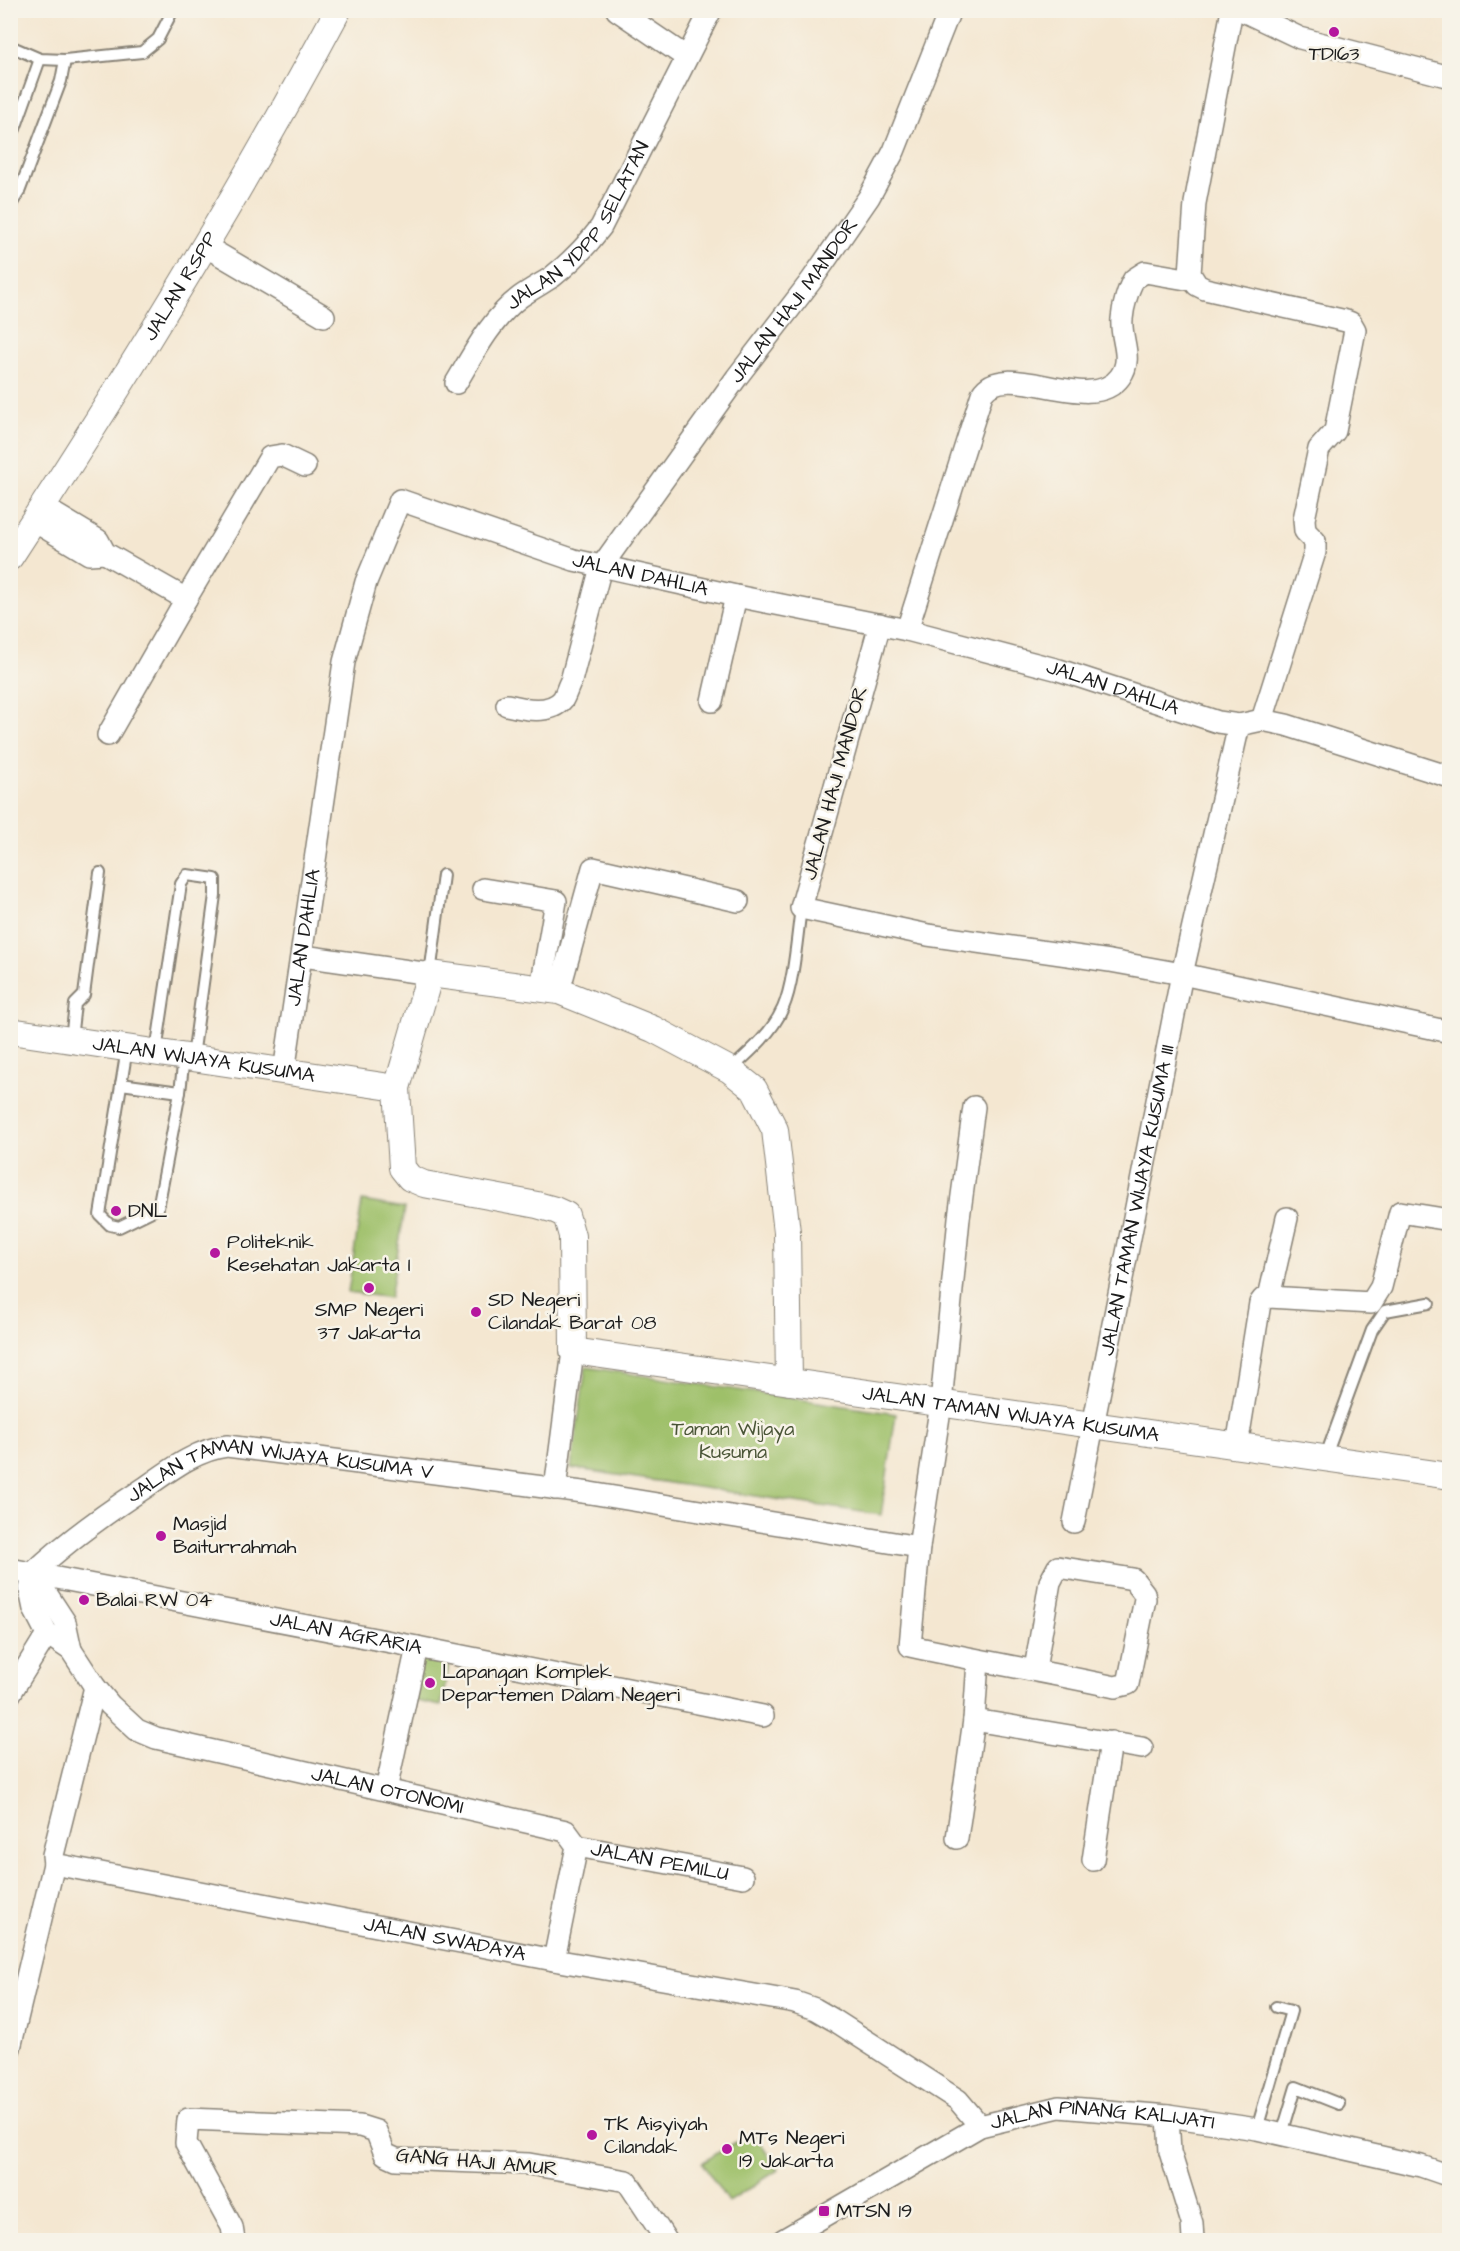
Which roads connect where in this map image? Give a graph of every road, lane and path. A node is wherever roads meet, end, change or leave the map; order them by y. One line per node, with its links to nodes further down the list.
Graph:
1 (173, 10): 11 (lane)
2 (338, 10): 15 (street, JALAN RSPP)
3 (617, 10): 9 (street)
4 (711, 10): 9 (street, JALAN YDPP SELATAN)
5 (950, 10): 22 (street, JALAN HAJI MANDOR)
6 (1232, 10): 16 (street)
7 (1241, 10): 12 (street)
8 (10, 46): 10 (lane)
9 (686, 57): 18 (street, JALAN YDPP SELATAN)
10 (40, 59): 11 (lane); 13 (lane)
11 (65, 60): 14 (lane)
12 (1449, 77)
13 (10, 132)
14 (10, 206)
15 (205, 246): 17 (street); 20 (street, JALAN RSPP)
16 (1192, 280): 26 (street); 29 (street)
17 (324, 316)
18 (456, 383)
19 (305, 466): 24 (street)
20 (38, 514): 21 (street, JALAN RSPP); 24 (street)
21 (10, 557)
22 (601, 567): 23 (street, JALAN DAHLIA); 28 (street); 38 (street, JALAN DAHLIA)
23 (736, 596): 25 (street, JALAN DAHLIA); 27 (street)
24 (186, 599): 31 (street)
25 (880, 624): 26 (street, JALAN DAHLIA); 37 (street, JALAN HAJI MANDOR)
26 (907, 630): 30 (street, JALAN DAHLIA)
27 (712, 701)
28 (507, 705)
29 (1262, 720): 30 (street, JALAN DAHLIA); 32 (street, JALAN DAHLIA)
30 (1239, 725): 40 (street, JALAN TAMAN WIJAYA KUSUMA III)
31 (108, 735)
32 (1448, 772)
33 (100, 873): 44 (lane)
34 (443, 875): 39 (lane)
35 (483, 889): 41 (street)
36 (738, 901): 41 (street)
37 (801, 908): 40 (street); 48 (lane)
38 (303, 956): 39 (street); 49 (street, JALAN DAHLIA)
39 (429, 974): 41 (street); 51 (street)
40 (1182, 974): 43 (street); 61 (street, JALAN TAMAN WIJAYA KUSUMA III)
41 (550, 989): 48 (street)
42 (10, 1031): 44 (street, JALAN WIJAYA KUSUMA)
43 (1449, 1032)
44 (71, 1040): 45 (street, JALAN WIJAYA KUSUMA)
45 (127, 1048): 46 (street, JALAN WIJAYA KUSUMA); 50 (lane)
46 (156, 1052): 47 (street, JALAN WIJAYA KUSUMA); 47 (lane)
47 (188, 1057): 49 (street, JALAN WIJAYA KUSUMA); 52 (lane)
48 (730, 1070): 59 (street)
49 (284, 1072): 51 (street, JALAN WIJAYA KUSUMA)
50 (121, 1084): 52 (lane); 52 (lane)
51 (397, 1088): 58 (street)
52 (180, 1092)
53 (974, 1107): 60 (street)
54 (1287, 1218): 56 (street)
55 (1449, 1220): 56 (street)
56 (1269, 1297): 62 (street)
57 (1429, 1302): 63 (lane)
58 (573, 1351): 59 (street, JALAN TAMAN WIJAYA KUSUMA); 65 (street)
59 (789, 1382): 60 (street, JALAN TAMAN WIJAYA KUSUMA)
60 (941, 1403): 61 (street, JALAN TAMAN WIJAYA KUSUMA); 67 (street)
61 (1092, 1425): 62 (street, JALAN TAMAN WIJAYA KUSUMA); 66 (street, JALAN TAMAN WIJAYA KUSUMA III)
62 (1237, 1446): 63 (street, JALAN TAMAN WIJAYA KUSUMA)
63 (1324, 1459): 64 (street, JALAN TAMAN WIJAYA KUSUMA)
64 (1449, 1476)
65 (555, 1489): 67 (street, JALAN TAMAN WIJAYA KUSUMA V); 69 (street, JALAN TAMAN WIJAYA KUSUMA V)
66 (1074, 1522)
67 (919, 1547): 73 (street)
68 (10, 1569): 69 (street, JALAN AGRARIA)
69 (33, 1573): 70 (street); 71 (street, JALAN AGRARIA); 72 (street)
70 (47, 1634): 72 (street); 76 (street)
71 (417, 1647): 77 (street, JALAN AGRARIA); 81 (street)
72 (71, 1650): 75 (street, JALAN OTONOMI)
73 (978, 1661): 74 (street); 78 (street)
74 (1035, 1669): 74 (street)
75 (95, 1688): 81 (street, JALAN OTONOMI); 85 (street)
76 (10, 1694)
77 (763, 1716)
78 (974, 1720): 79 (street); 82 (street)
79 (1112, 1742): 80 (street); 84 (street)
80 (1142, 1748)
81 (386, 1790): 83 (street, JALAN OTONOMI)
82 (957, 1838)
83 (577, 1846): 86 (street, JALAN PEMILU); 87 (street)
84 (1093, 1860)
85 (54, 1864): 87 (street, JALAN SWADAYA); 89 (street)
86 (743, 1877)
87 (554, 1960): 92 (street, JALAN SWADAYA)
88 (1276, 2007): 93 (lane)
89 (11, 2043)
90 (1338, 2104): 94 (lane)
91 (1168, 2116): 92 (street, JALAN PINANG KALIJATI); 93 (street, JALAN PINANG KALIJATI); 99 (street)
92 (980, 2126): 98 (street, JALAN PINANG KALIJATI)
93 (1257, 2129): 94 (street, JALAN PINANG KALIJATI)
94 (1282, 2134): 95 (street, JALAN PINANG KALIJATI)
95 (1449, 2176)
96 (234, 2241): 97 (street, GANG HAJI AMUR)
97 (666, 2241)
98 (783, 2241)
99 (1193, 2241)

